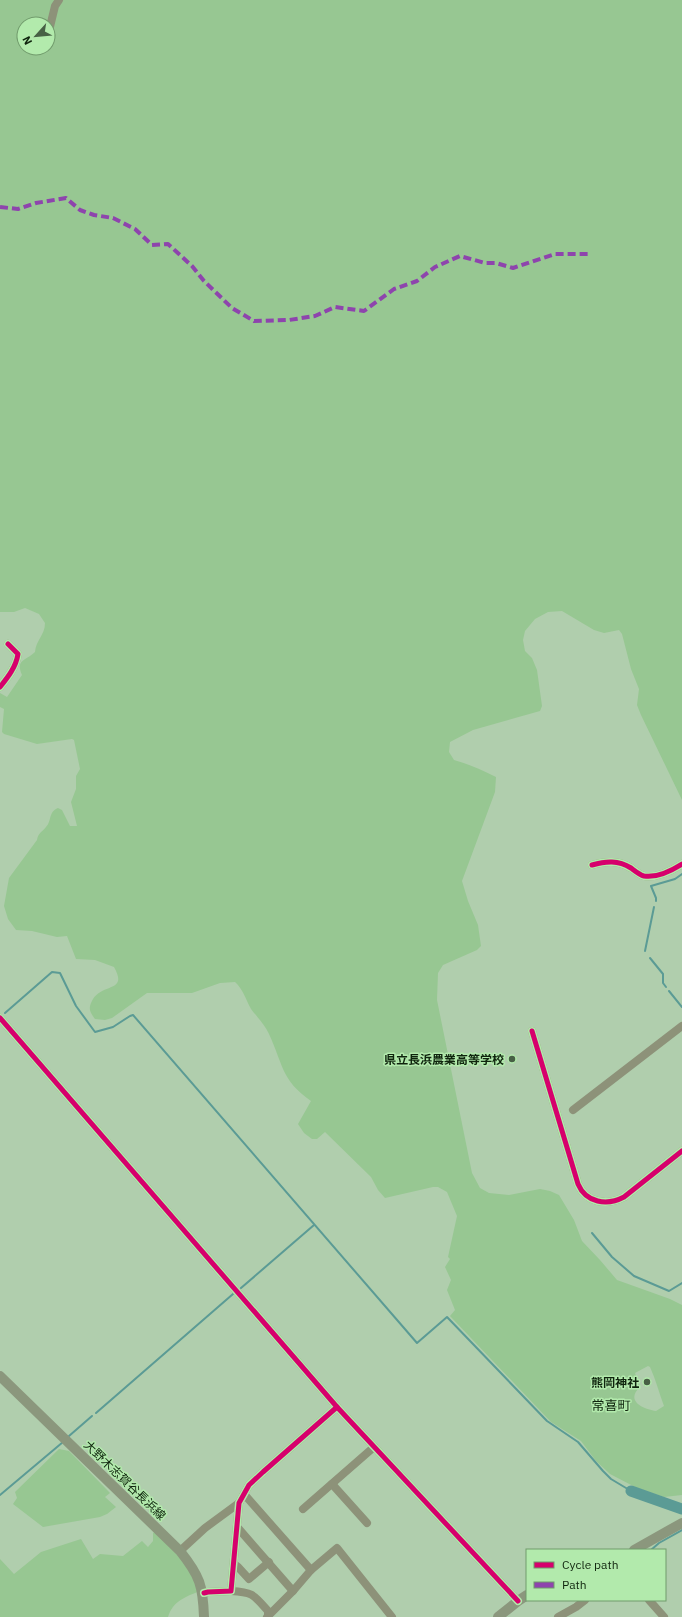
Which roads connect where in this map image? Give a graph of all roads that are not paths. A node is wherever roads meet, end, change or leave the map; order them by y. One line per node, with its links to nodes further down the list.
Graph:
1 (59, 0): 2 (street)
2 (53, 16)
3 (8, 644): 4 (street)
4 (0, 687)
5 (592, 864): 6 (street)
6 (682, 864)
7 (0, 1018): 13 (street)
8 (682, 1026): 10 (street)
9 (532, 1031): 11 (street)
10 (573, 1110)
11 (682, 1151)
12 (0, 1376): 23 (main road, 大野木志賀谷長浜線)
13 (337, 1407): 14 (street); 16 (street)
14 (374, 1447): 15 (street); 31 (street)
15 (332, 1484): 18 (street); 19 (street)
16 (244, 1494): 17 (street); 26 (street)
17 (239, 1503): 21 (street); 23 (street)
18 (303, 1509)
19 (367, 1523)
20 (682, 1523): 22 (main road)
21 (238, 1528): 24 (street); 25 (street)
22 (636, 1549)
23 (180, 1551): 29 (main road, 大野木志賀谷長浜線)
24 (269, 1562): 25 (street); 28 (street)
25 (234, 1564): 27 (street)
26 (311, 1570): 28 (street); 37 (street)
27 (231, 1591): 29 (street); 36 (street)
28 (293, 1591): 36 (street)
29 (204, 1593): 35 (main road, 大野木志賀谷長浜線)
30 (526, 1596): 31 (main road)
31 (518, 1601): 38 (main road)
32 (583, 1601): 34 (street)
33 (650, 1601): 39 (street)
34 (561, 1616)
35 (204, 1617)
36 (268, 1617)
37 (392, 1617)
38 (498, 1617)
39 (664, 1617)

